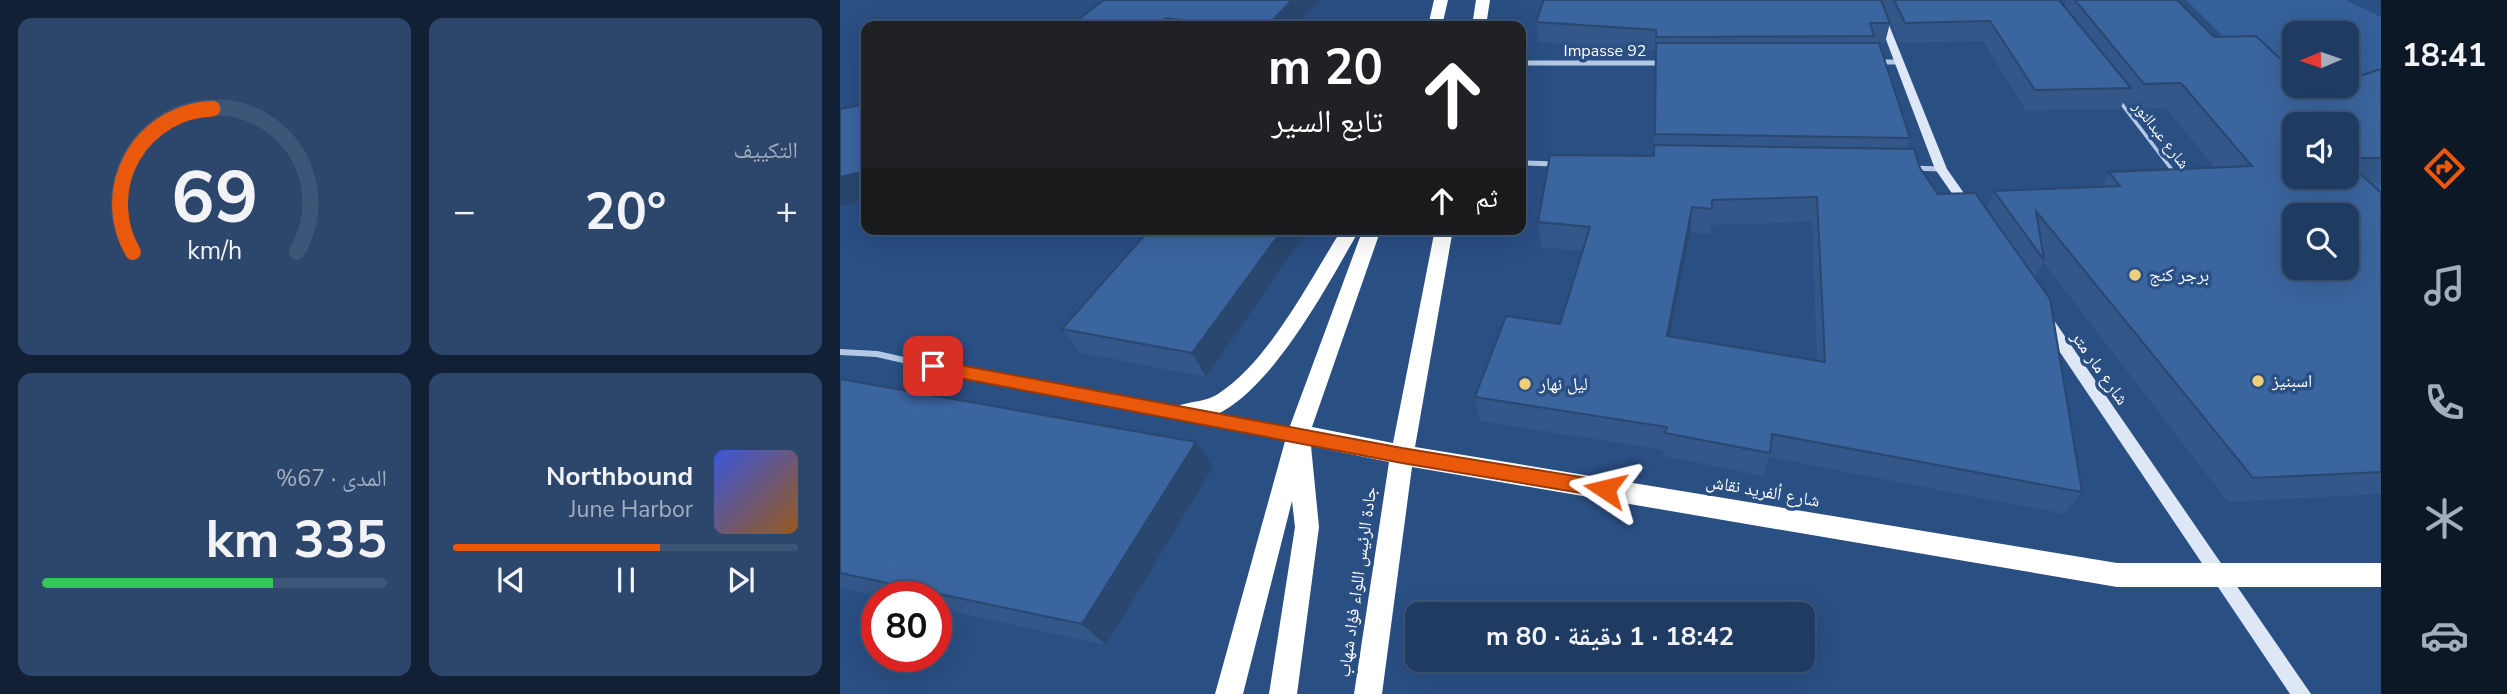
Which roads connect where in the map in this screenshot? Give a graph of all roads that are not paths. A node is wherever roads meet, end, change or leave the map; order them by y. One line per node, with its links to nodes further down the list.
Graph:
1 (1441, 0): 4 (highway)
2 (1483, 0): 5 (highway)
3 (1875, 0): 7 (street)
4 (1436, 21)
5 (1480, 21)
6 (1872, 62): 7 (street)
7 (1900, 62): 14 (street)
8 (1670, 63): 9 (street, Impasse 92)
9 (1526, 64)
10 (2117, 98): 15 (lane, شارع عبدالنور)
11 (1526, 163): 12 (street)
12 (1562, 164)
13 (1901, 168): 14 (street)
14 (1941, 169): 16 (street)
15 (2184, 186)
16 (1980, 225)
17 (1347, 235): 22 (highway)
18 (1370, 235): 23 (highway)
19 (1443, 235): 24 (highway, جادة الرئيس اللواء فؤاد شهاب)
20 (2035, 304): 25 (street, شارع مار متر)
21 (840, 352): 22 (street)
22 (1185, 412): 23 (street)
23 (1298, 434): 24 (highway, شارع ألفريد نقاش); 27 (highway); 28 (highway)
24 (1402, 455): 25 (highway, شارع ألفريد نقاش); 29 (highway, جادة الرئيس اللواء فؤاد شهاب)
25 (2221, 575): 26 (highway, شارع ألفريد نقاش); 30 (street, شارع مار متر)
26 (2381, 575)
27 (1229, 694)
28 (1283, 694)
29 (1368, 694)
30 (2301, 694)

